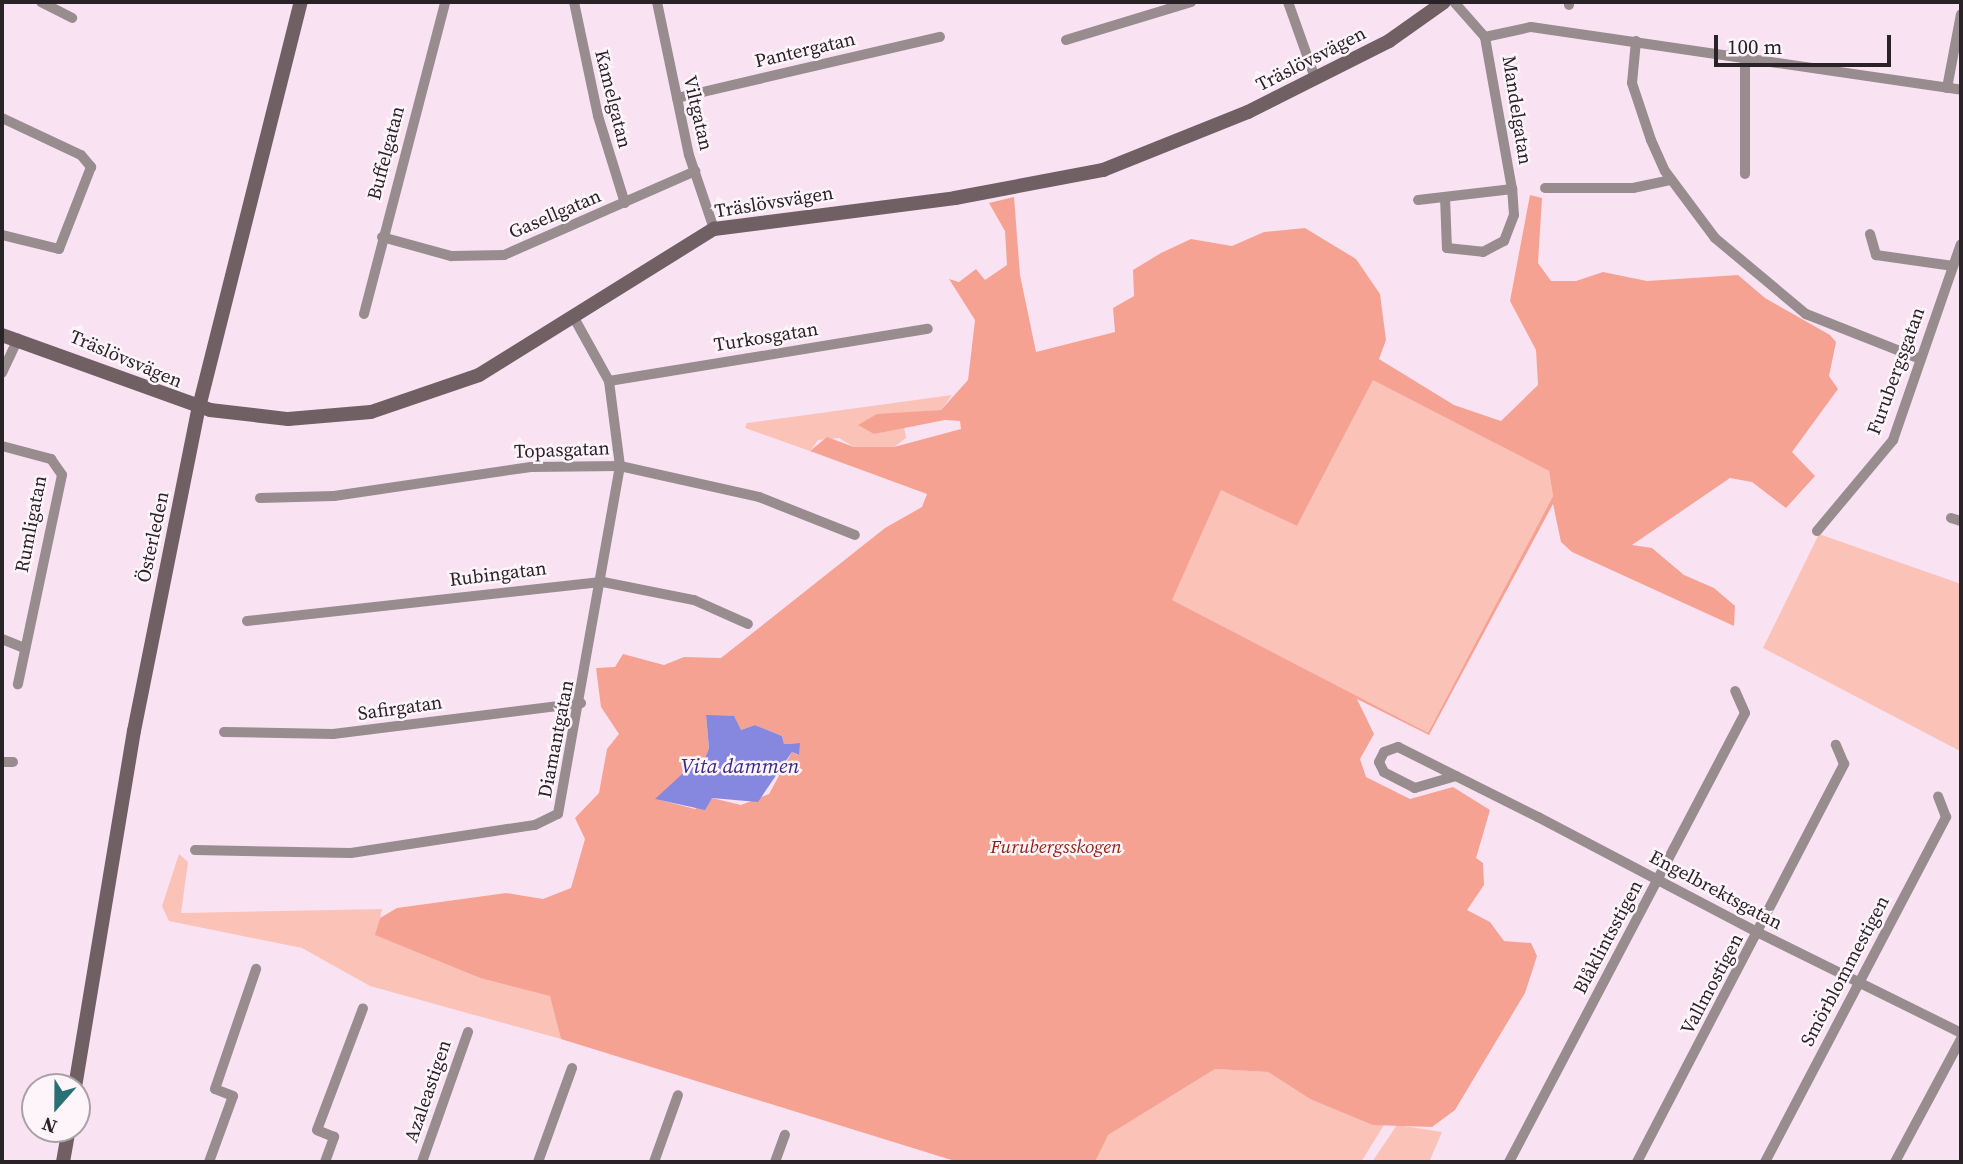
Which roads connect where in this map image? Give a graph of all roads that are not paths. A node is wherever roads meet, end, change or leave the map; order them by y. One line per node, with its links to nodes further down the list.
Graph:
1 (41, 2): 11 (street)
2 (301, 2): 44 (street, Österleden)
3 (445, 2): 33 (street, Buffelgatan)
4 (574, 2): 29 (street, Kamelgatan)
5 (657, 2): 20 (street, Viltgatan)
6 (1191, 2): 14 (street)
7 (1288, 2): 17 (street)
8 (1444, 2): 17 (street, Träslövsvägen)
9 (1454, 2): 13 (street)
10 (1961, 14): 18 (street)
11 (72, 18)
12 (940, 37): 20 (street, Pantergatan)
13 (1485, 37): 15 (street); 26 (street, Mandelgatan)
14 (1066, 40)
15 (1636, 41): 16 (street); 24 (street)
16 (1745, 57): 18 (street); 23 (street)
17 (1315, 78): 30 (street, Träslövsvägen)
18 (1947, 88): 19 (street)
19 (1961, 90)
20 (677, 98): 22 (street, Viltgatan)
21 (2, 118): 32 (street)
22 (695, 172): 29 (street, Gasellgatan); 30 (street, Viltgatan)
23 (1745, 174)
24 (1671, 180): 25 (street); 41 (street)
25 (1545, 188)
26 (1512, 189): 27 (street, Mandelgatan); 27 (street, Mandelgatan)
27 (1445, 197): 28 (street, Mandelgatan)
28 (1418, 200)
29 (625, 203): 33 (street, Gasellgatan)
30 (714, 229): 37 (street, Träslövsvägen)
31 (1870, 234): 35 (street)
32 (2, 235)
33 (382, 237): 36 (street, Buffelgatan)
34 (1961, 244): 35 (street, Furubergsgatan)
35 (1953, 266): 41 (street, Furubergsgatan)
36 (364, 314)
37 (573, 316): 43 (street, Diamantgatan); 44 (street, Träslövsvägen)
38 (928, 329): 43 (street, Turkosgatan)
39 (2, 335): 40 (street, Träslövsvägen)
40 (18, 339): 42 (street); 44 (street, Träslövsvägen)
41 (1920, 359): 48 (street, Furubergsgatan)
42 (2, 373)
43 (610, 381): 46 (street, Diamantgatan)
44 (199, 407): 72 (street, Österleden)
45 (2, 446): 54 (street, Rumligatan)
46 (620, 466): 47 (street, Topasgatan); 49 (street, Topasgatan); 50 (street, Diamantgatan)
47 (260, 498)
48 (1817, 531)
49 (855, 535)
50 (603, 582): 51 (street, Rubingatan); 52 (street, Rubingatan); 57 (street, Diamantgatan)
51 (247, 621)
52 (748, 624)
53 (2, 639): 54 (street)
54 (22, 647): 55 (street, Rumligatan)
55 (18, 684)
56 (1735, 691): 63 (street, Blåklintsstigen)
57 (581, 703): 58 (street, Safirgatan); 62 (street, Diamantgatan)
58 (224, 732)
59 (1836, 745): 64 (street, Vallmostigen)
60 (1456, 776): 60 (street, Engelbrektsgatan); 63 (street, Engelbrektsgatan)
61 (1938, 796): 66 (street, Smörblommestigen)
62 (195, 850)
63 (1658, 878): 64 (street, Engelbrektsgatan); 83 (street, Blåklintsstigen)
64 (1759, 933): 66 (street, Engelbrektsgatan); 84 (street, Vallmostigen)
65 (256, 969): 77 (street)
66 (1858, 982): 69 (street, Engelbrektsgatan); 85 (street, Smörblommestigen)
67 (363, 1007): 78 (street)
68 (468, 1032): 79 (street, Azaleastigen)
69 (1961, 1032)
70 (1961, 1039): 86 (street)
71 (572, 1068): 80 (street)
72 (77, 1073)
73 (678, 1095): 81 (street)
74 (785, 1135): 82 (street)
75 (66, 1143): 76 (street)
76 (63, 1162)
77 (209, 1162)
78 (325, 1162)
79 (422, 1162)
80 (538, 1162)
81 (654, 1162)
82 (775, 1162)
83 (1509, 1162)
84 (1637, 1162)
85 (1765, 1162)
86 (1895, 1162)

